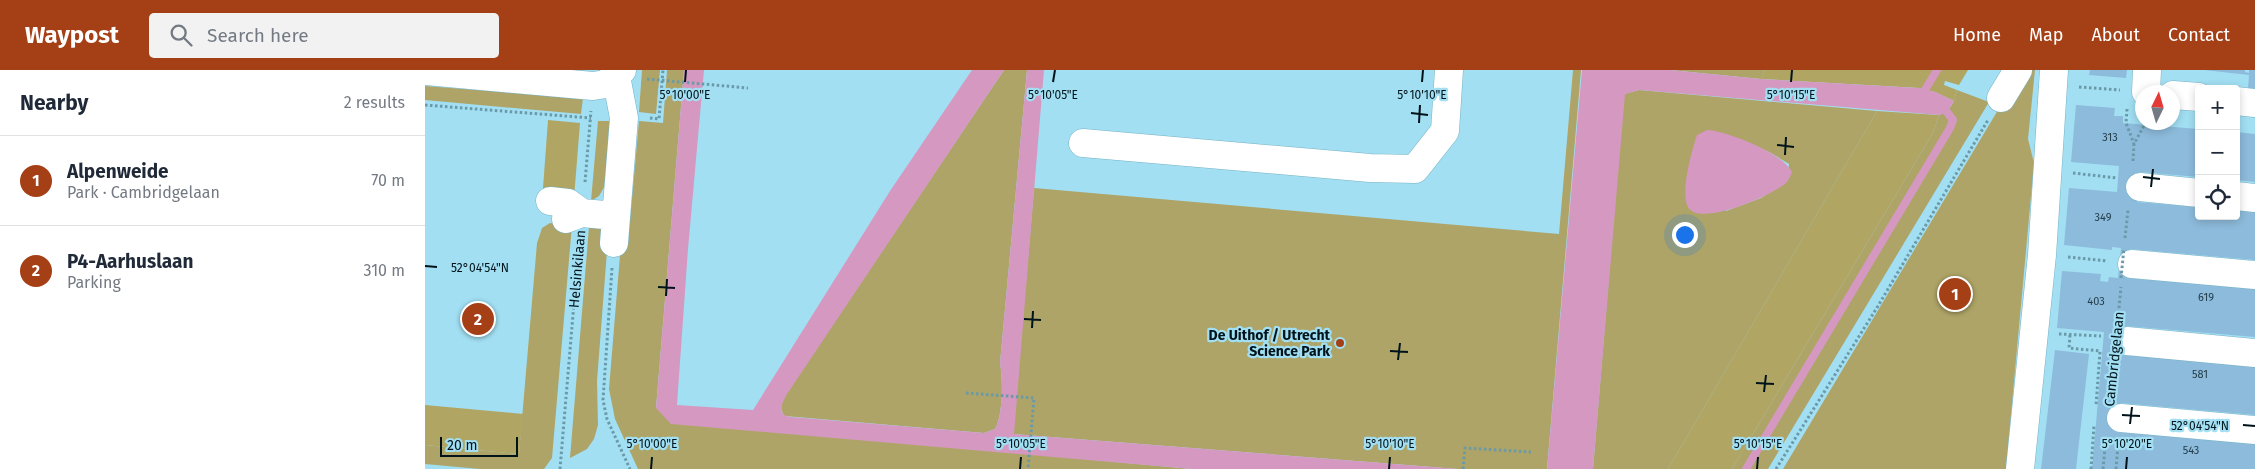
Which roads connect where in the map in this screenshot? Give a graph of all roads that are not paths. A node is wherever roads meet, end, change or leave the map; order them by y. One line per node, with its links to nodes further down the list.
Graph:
1 (1449, 70): 13 (street)
2 (2018, 70): 10 (street)
3 (2147, 70): 7 (street)
4 (425, 71): 5 (street)
5 (610, 78): 19 (street)
6 (2059, 80): 27 (street)
7 (2134, 96)
8 (2180, 96): 9 (street)
9 (2195, 97)
10 (2001, 98)
11 (2240, 101): 12 (street)
12 (2255, 102)
13 (1083, 143)
14 (2129, 182): 15 (street)
15 (2195, 192)
16 (2240, 196): 17 (street)
17 (2255, 198)
18 (566, 211): 19 (street)
19 (616, 216): 20 (street)
20 (614, 243)
21 (2126, 263): 22 (street)
22 (2255, 275)
23 (2115, 340): 24 (street, Cambridgelaan)
24 (2255, 353)
25 (2107, 421): 26 (street, Cambridgelaan)
26 (2255, 430)
27 (2020, 469)

